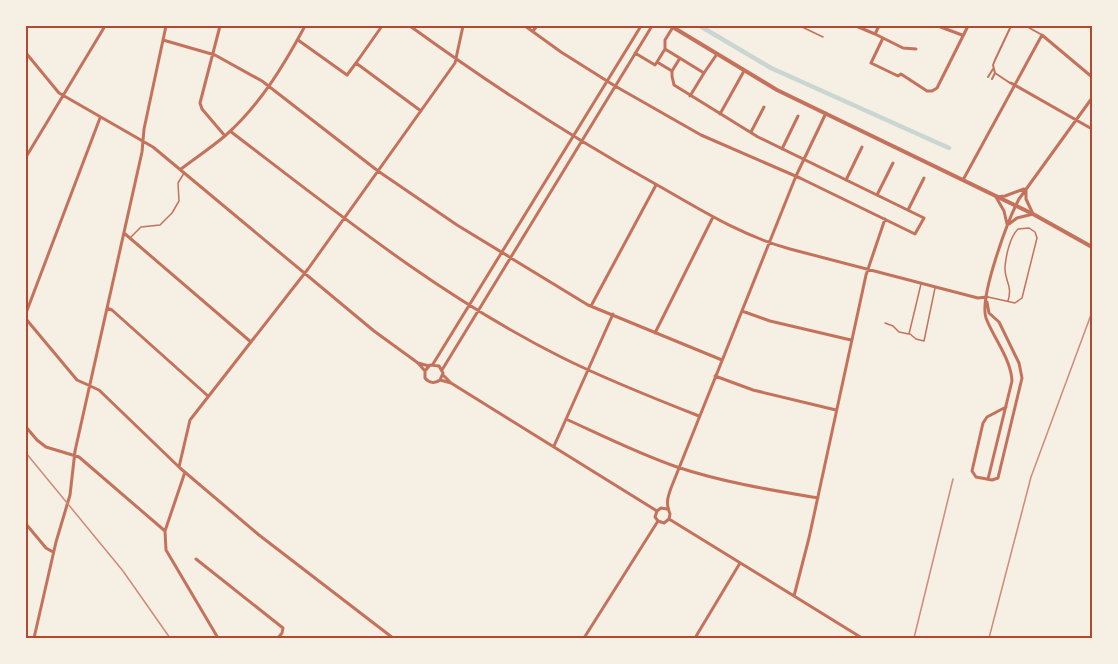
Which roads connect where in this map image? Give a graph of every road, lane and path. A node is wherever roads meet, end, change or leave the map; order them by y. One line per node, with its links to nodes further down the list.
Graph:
1 (105, 26): 57 (street)
2 (166, 26): 29 (street)
3 (220, 26): 35 (street)
4 (305, 26): 30 (street)
5 (382, 26): 42 (street)
6 (410, 26): 39 (street)
7 (463, 26): 39 (street)
8 (525, 26): 21 (street)
9 (537, 26): 21 (street)
10 (641, 26): 53 (street)
11 (657, 26): 20 (street)
12 (672, 26): 31 (street); 36 (street)
13 (800, 26): 27 (lane)
14 (856, 26): 23 (street)
15 (879, 26): 23 (street)
16 (938, 26): 24 (street)
17 (968, 26): 24 (street)
18 (1011, 26): 22 (street)
19 (1026, 26): 26 (street)
20 (651, 27): 34 (street)
21 (533, 32): 53 (street)
22 (1008, 32): 25 (street); 38 (street)
23 (875, 34): 28 (street)
24 (962, 35): 28 (street)
25 (1014, 35)
26 (1042, 35): 50 (street); 54 (street)
27 (823, 38)
28 (883, 38): 32 (street)
29 (163, 40): 35 (street); 73 (street)
30 (298, 40): 42 (street); 55 (street)
31 (665, 49): 37 (street); 41 (street)
32 (916, 49)
33 (26, 53): 57 (street)
34 (636, 53): 41 (street); 56 (street)
35 (212, 54): 55 (street); 70 (street)
36 (717, 54): 44 (street); 46 (street)
37 (680, 58): 45 (street); 46 (street)
38 (996, 58): 40 (street); 43 (street)
39 (456, 59): 61 (street); 71 (street)
40 (1001, 61)
41 (657, 62): 45 (street)
42 (356, 63): 61 (street)
43 (994, 69): 47 (street); 49 (street)
44 (744, 70): 62 (street); 63 (street)
45 (672, 71): 58 (street)
46 (704, 73): 58 (street)
47 (995, 73): 51 (street); 52 (street)
48 (1005, 74): 51 (street)
49 (988, 77)
50 (1092, 77)
51 (1002, 78): 54 (street)
52 (992, 79)
53 (607, 81): 56 (street); 71 (street)
54 (1012, 85): 66 (street); 85 (street)
55 (269, 86): 68 (street); 80 (street)
56 (615, 86): 72 (street); 82 (street)
57 (63, 96): 65 (street); 76 (street)
58 (690, 96): 63 (street)
59 (1092, 98): 66 (street)
60 (764, 107): 69 (street)
61 (422, 111): 80 (street)
62 (826, 113): 77 (street); 85 (street)
63 (720, 114): 69 (street)
64 (798, 116): 75 (street)
65 (100, 118): 73 (street); 114 (street)
66 (1076, 119): 67 (street); 87 (street)
67 (1092, 129)
68 (230, 131): 70 (street); 94 (street)
69 (751, 133): 75 (street)
70 (225, 136): 79 (street)
71 (574, 136): 72 (street); 101 (street)
72 (581, 140): 86 (street); 102 (street)
73 (143, 141): 79 (street); 97 (street)
74 (862, 147): 84 (street)
75 (782, 149): 77 (street)
76 (26, 157)
77 (804, 160): 82 (street); 84 (street)
78 (892, 163): 88 (street)
79 (181, 169): 81 (street)
80 (378, 171): 94 (street); 101 (street)
81 (185, 173): 98 (lane); 104 (street)
82 (796, 176): 95 (street); 99 (street)
83 (924, 177): 91 (street)
84 (846, 180): 88 (street)
85 (963, 180): 89 (street)
86 (656, 185): 93 (street); 110 (street)
87 (1026, 188): 89 (street); 90 (street); 92 (street)
88 (877, 195): 91 (street)
89 (996, 196): 90 (street); 96 (street)
90 (1016, 205): 92 (street); 96 (street)
91 (908, 210): 95 (street)
92 (1033, 214): 96 (street); 100 (street)
93 (713, 217): 99 (street); 118 (street)
94 (345, 219): 104 (street); 109 (street)
95 (885, 219): 103 (street)
96 (1007, 225): 107 (street)
97 (124, 233): 98 (street); 111 (street)
98 (131, 237): 121 (street)
99 (770, 243): 103 (street); 113 (street)
100 (1092, 247)
101 (502, 254): 102 (street); 109 (street)
102 (510, 258): 110 (street); 112 (street)
103 (867, 270): 105 (street); 120 (street)
104 (305, 273): 121 (street); 123 (street)
105 (922, 284): 106 (street); 119 (lane)
106 (936, 287): 107 (street); 119 (lane)
107 (987, 297): 108 (lane); 133 (street); 143 (street)
108 (1008, 301): 108 (lane)
109 (471, 304): 112 (street); 124 (street)
110 (591, 306): 115 (street)
111 (107, 308): 131 (street); 132 (street)
112 (478, 309): 125 (street); 127 (street)
113 (742, 310): 120 (street); 122 (street)
114 (26, 313)
115 (613, 314): 118 (street); 125 (street)
116 (26, 319): 131 (street)
117 (885, 323): 119 (lane)
118 (655, 333): 122 (street)
119 (909, 334)
120 (851, 340): 134 (street)
121 (251, 342): 132 (street)
122 (722, 360): 128 (street)
123 (418, 363): 124 (street); 126 (street)
124 (431, 365): 126 (street); 127 (street)
125 (589, 370): 135 (street); 136 (street)
126 (425, 371): 129 (street)
127 (443, 373): 129 (street); 130 (street)
128 (715, 376): 134 (street); 135 (street)
129 (440, 380): 130 (street)
130 (451, 383): 138 (street)
131 (90, 387): 139 (street); 140 (street)
132 (208, 396): 140 (street)
133 (1007, 406): 143 (street); 143 (street)
134 (836, 410): 144 (street)
135 (699, 416): 141 (street)
136 (566, 419): 138 (street); 141 (street)
137 (26, 427): 139 (street)
138 (554, 446): 146 (street)
139 (75, 455): 150 (street); 151 (street)
140 (178, 466): 142 (street)
141 (679, 467): 144 (street); 145 (street)
142 (185, 472): 150 (street); 155 (street)
143 (988, 479)
144 (818, 498): 154 (street)
145 (667, 509): 146 (street); 147 (street)
146 (657, 511): 148 (street)
147 (669, 519): 148 (street); 153 (street)
148 (658, 521): 160 (street)
149 (26, 524): 151 (street)
150 (165, 531): 158 (street)
151 (53, 552): 157 (street)
152 (196, 558): 159 (street)
153 (740, 563): 154 (street); 161 (street)
154 (794, 596): 156 (street)
155 (390, 638)
156 (862, 638)
157 (34, 639)
158 (218, 639)
159 (278, 639)
160 (584, 639)
161 (695, 639)

